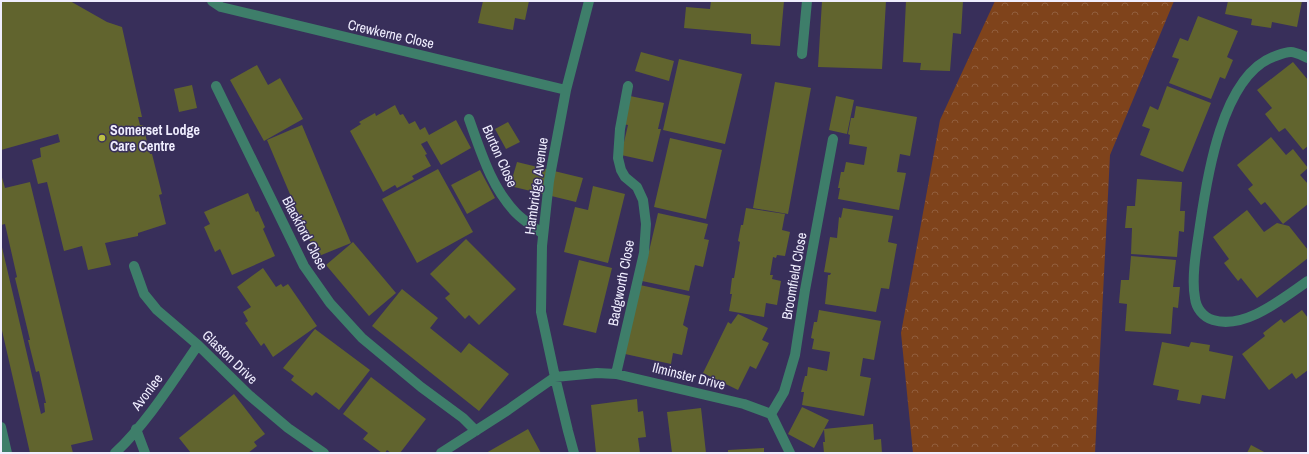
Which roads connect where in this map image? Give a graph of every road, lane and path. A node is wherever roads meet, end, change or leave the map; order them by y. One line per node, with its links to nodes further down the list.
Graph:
1 (212, 1): 8 (street, Crewkerne Close)
2 (589, 1): 8 (street, Hambridge Avenue)
3 (807, 1): 4 (street)
4 (802, 54)
5 (1308, 58): 13 (street)
6 (216, 86): 20 (street, Blackford Close)
7 (628, 86): 15 (street, Badgworth Close)
8 (566, 90): 11 (street, Hambridge Avenue)
9 (469, 119): 11 (street, Burton Close)
10 (833, 139): 17 (street, Broomfield Close)
11 (543, 234): 16 (street, Hambridge Avenue)
12 (134, 266): 14 (street, Glaston Drive)
13 (1308, 281)
14 (198, 345): 19 (street, Avonlee); 24 (street, Glaston Drive)
15 (616, 374): 16 (street, Ilminster Drive); 17 (street, Ilminster Drive)
16 (555, 377): 20 (street); 26 (street, Hambridge Avenue)
17 (771, 414): 27 (street)
18 (1, 427): 21 (street)
19 (136, 429): 22 (street, Avonlee); 23 (street)
20 (476, 430): 25 (street)
21 (7, 453)
22 (115, 453)
23 (145, 453)
24 (324, 453)
25 (441, 453)
26 (574, 453)
27 (790, 453)

